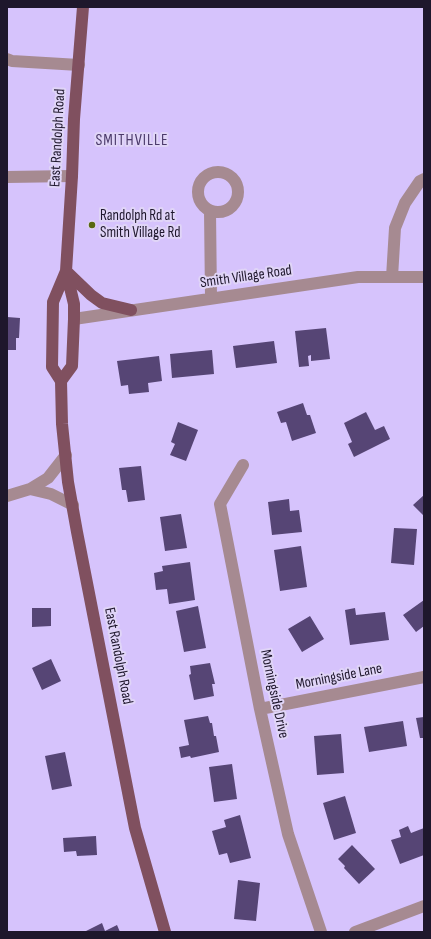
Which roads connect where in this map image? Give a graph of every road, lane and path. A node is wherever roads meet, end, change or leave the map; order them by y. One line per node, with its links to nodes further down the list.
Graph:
1 (83, 7): 3 (main road, East Randolph Road)
2 (7, 59): 3 (street)
3 (79, 65): 4 (main road, East Randolph Road)
4 (72, 176): 5 (street); 8 (main road, East Randolph Road)
5 (7, 177)
6 (424, 178): 9 (street)
7 (210, 211): 11 (street)
8 (66, 270): 12 (main road); 13 (main road, East Randolph Road); 14 (main road, East Randolph Road)
9 (392, 277): 10 (street, Smith Village Road); 11 (street, Smith Village Road)
10 (424, 277)
11 (211, 298): 12 (street, Smith Village Road)
12 (131, 310): 13 (street, Smith Village Road)
13 (74, 318): 14 (main road, East Randolph Road)
14 (61, 382): 15 (main road, East Randolph Road)
15 (66, 455): 17 (street); 19 (main road, East Randolph Road)
16 (243, 465): 21 (street, Morningside Drive)
17 (30, 489): 18 (street); 19 (street)
18 (7, 496)
19 (73, 505): 23 (main road, East Randolph Road)
20 (424, 677): 21 (street, Morningside Lane)
21 (260, 709): 24 (street, Morningside Drive)
22 (424, 906): 25 (street)
23 (164, 932)
24 (321, 932)
25 (355, 932)

